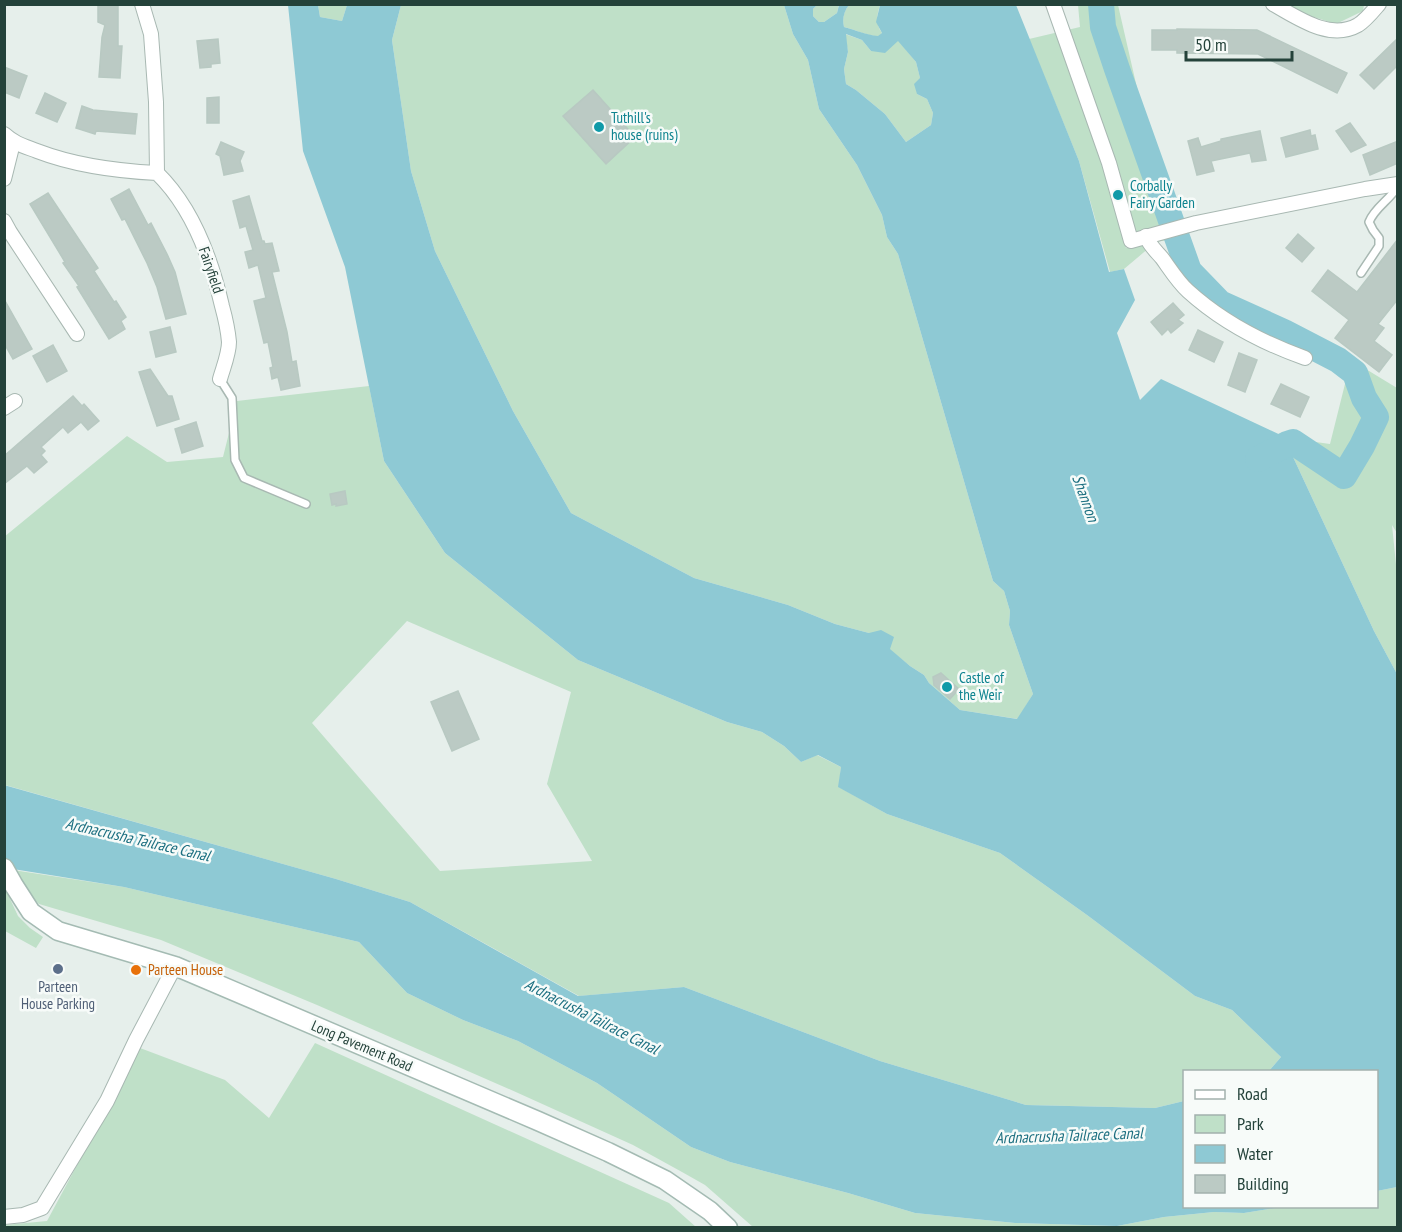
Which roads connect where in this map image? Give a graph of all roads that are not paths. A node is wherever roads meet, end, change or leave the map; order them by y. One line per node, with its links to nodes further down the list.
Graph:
1 (142, 4): 6 (street)
2 (1053, 4): 10 (street)
3 (1273, 4): 4 (street)
4 (1379, 4)
5 (9, 138): 6 (street); 7 (street)
6 (157, 173): 14 (street, Fairyfield)
7 (4, 179)
8 (1398, 185): 10 (street); 11 (lane)
9 (4, 221): 12 (street)
10 (1146, 236): 13 (street)
11 (1361, 273)
12 (77, 334)
13 (1305, 358)
14 (220, 379): 15 (lane)
15 (306, 504)
16 (4, 868): 17 (main road, Long Pavement Road)
17 (175, 966): 18 (street); 19 (main road, Long Pavement Road)
18 (4, 1217)
19 (728, 1227)

